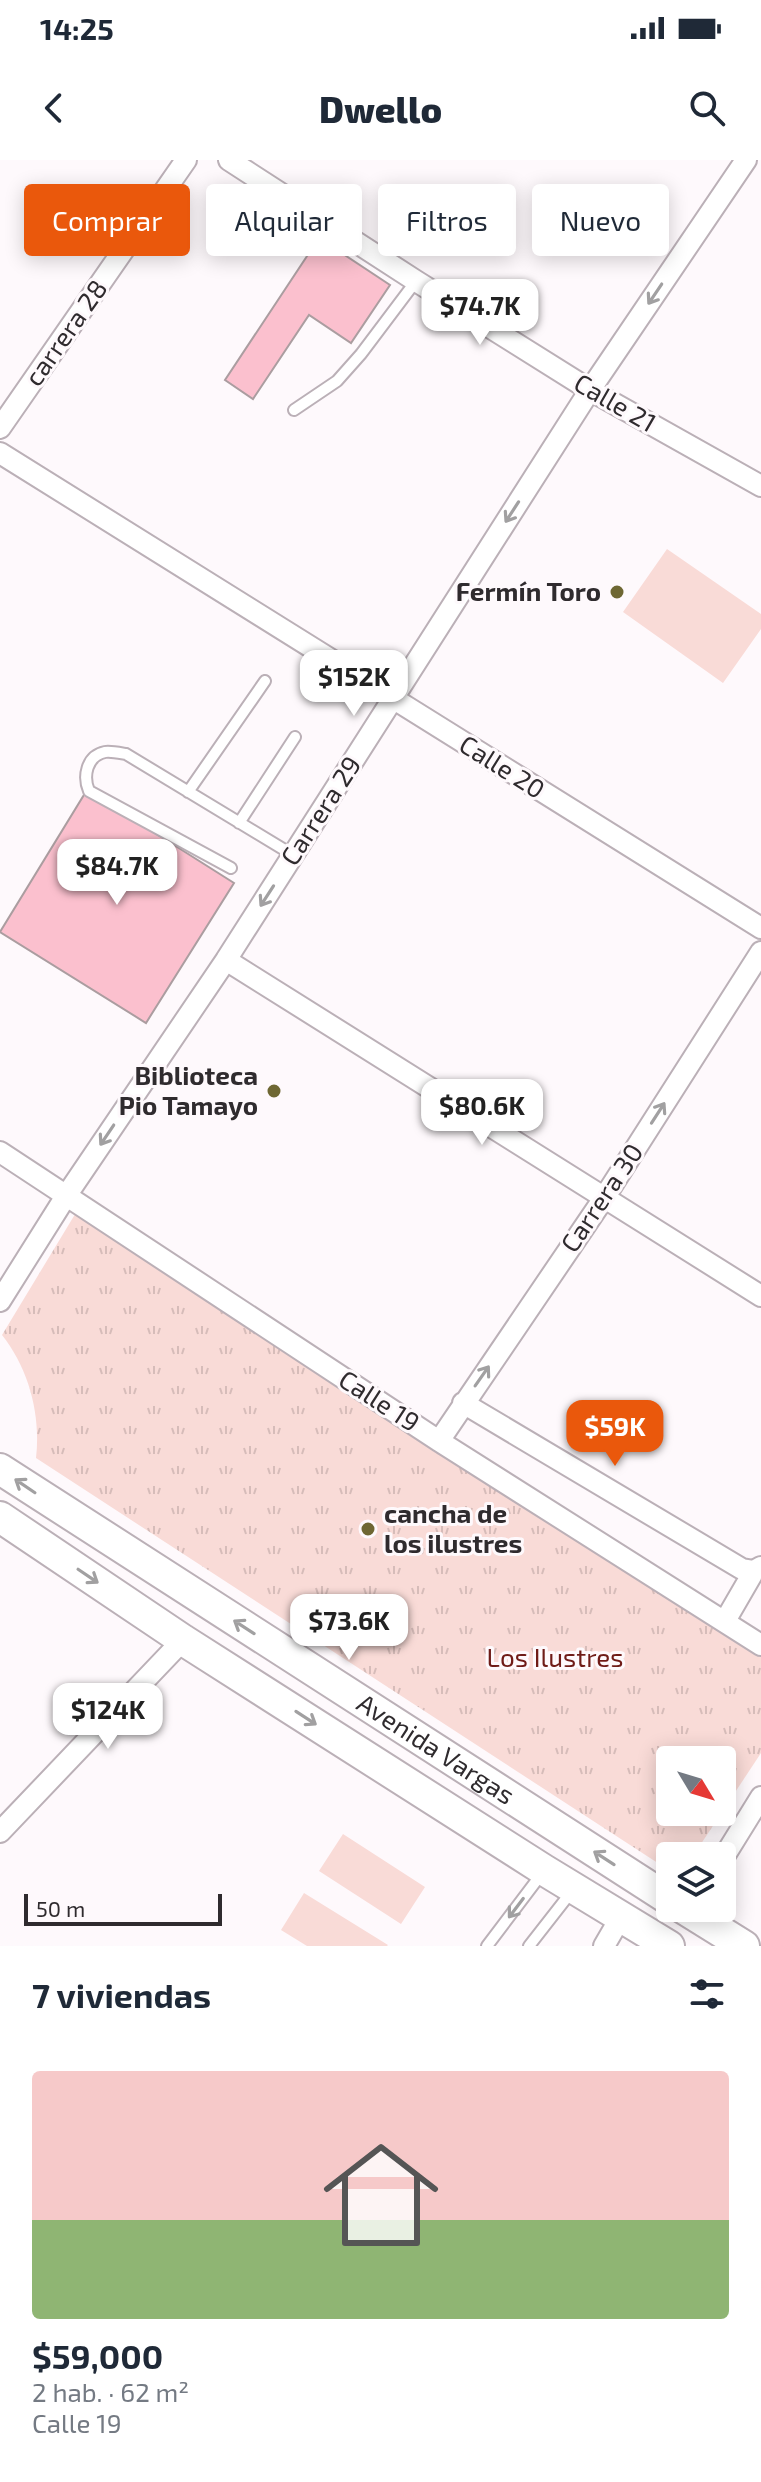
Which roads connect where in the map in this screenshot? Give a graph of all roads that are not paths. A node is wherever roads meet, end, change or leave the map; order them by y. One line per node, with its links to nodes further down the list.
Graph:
1 (186, 160): 7 (street, carrera 28)
2 (229, 160): 4 (street, Calle 21)
3 (746, 160): 5 (street, Carrera 29, one-way to 5)
4 (416, 281): 5 (street, Calle 21); 6 (lane)
5 (590, 390): 9 (street, Calle 21); 11 (street, Carrera 29, one-way to 11)
6 (294, 410)
7 (0, 428)
8 (0, 453): 11 (street, Calle 20)
9 (761, 486)
10 (265, 681): 13 (lane)
11 (392, 699): 15 (street, Carrera 29); 17 (street, Calle 20)
12 (295, 737): 14 (lane)
13 (188, 792): 14 (lane); 16 (lane)
14 (239, 823): 15 (lane)
15 (293, 855): 19 (street, Carrera 29, one-way to 19)
16 (231, 868)
17 (761, 928)
18 (761, 952): 22 (street, Carrera 30, one-way to 18)
19 (226, 960): 21 (street, Carrera 29, one-way to 21); 22 (street)
20 (0, 1152): 21 (street, Calle 19)
21 (66, 1196): 24 (street, Carrera 29); 26 (street, Calle 19)
22 (604, 1198): 23 (street); 25 (street, Carrera 30, one-way to 22)
23 (761, 1296)
24 (0, 1301)
25 (463, 1403): 26 (street, Carrera 30); 29 (street)
26 (439, 1441): 30 (street, Calle 19)
27 (0, 1469): 38 (main road, Avenida Vargas, one-way to 27)
28 (0, 1517): 31 (main road, Avenida Vargas, one-way to 31)
29 (758, 1569): 30 (street)
30 (725, 1621): 32 (street, Calle 19)
31 (183, 1640): 34 (street); 36 (main road, Avenida Vargas, one-way to 36)
32 (761, 1645)
33 (761, 1797): 35 (street)
34 (0, 1832)
35 (733, 1842)
36 (544, 1870): 37 (main road, Avenida Vargas); 41 (lane, one-way to 41)
37 (574, 1888): 39 (main road, Avenida Vargas); 42 (lane)
38 (656, 1889)
39 (622, 1915): 43 (street); 44 (main road, Avenida Vargas)
40 (707, 1922): 45 (main road, Avenida Vargas)
41 (487, 1946)
42 (529, 1946)
43 (604, 1946)
44 (669, 1946)
45 (744, 1946)

